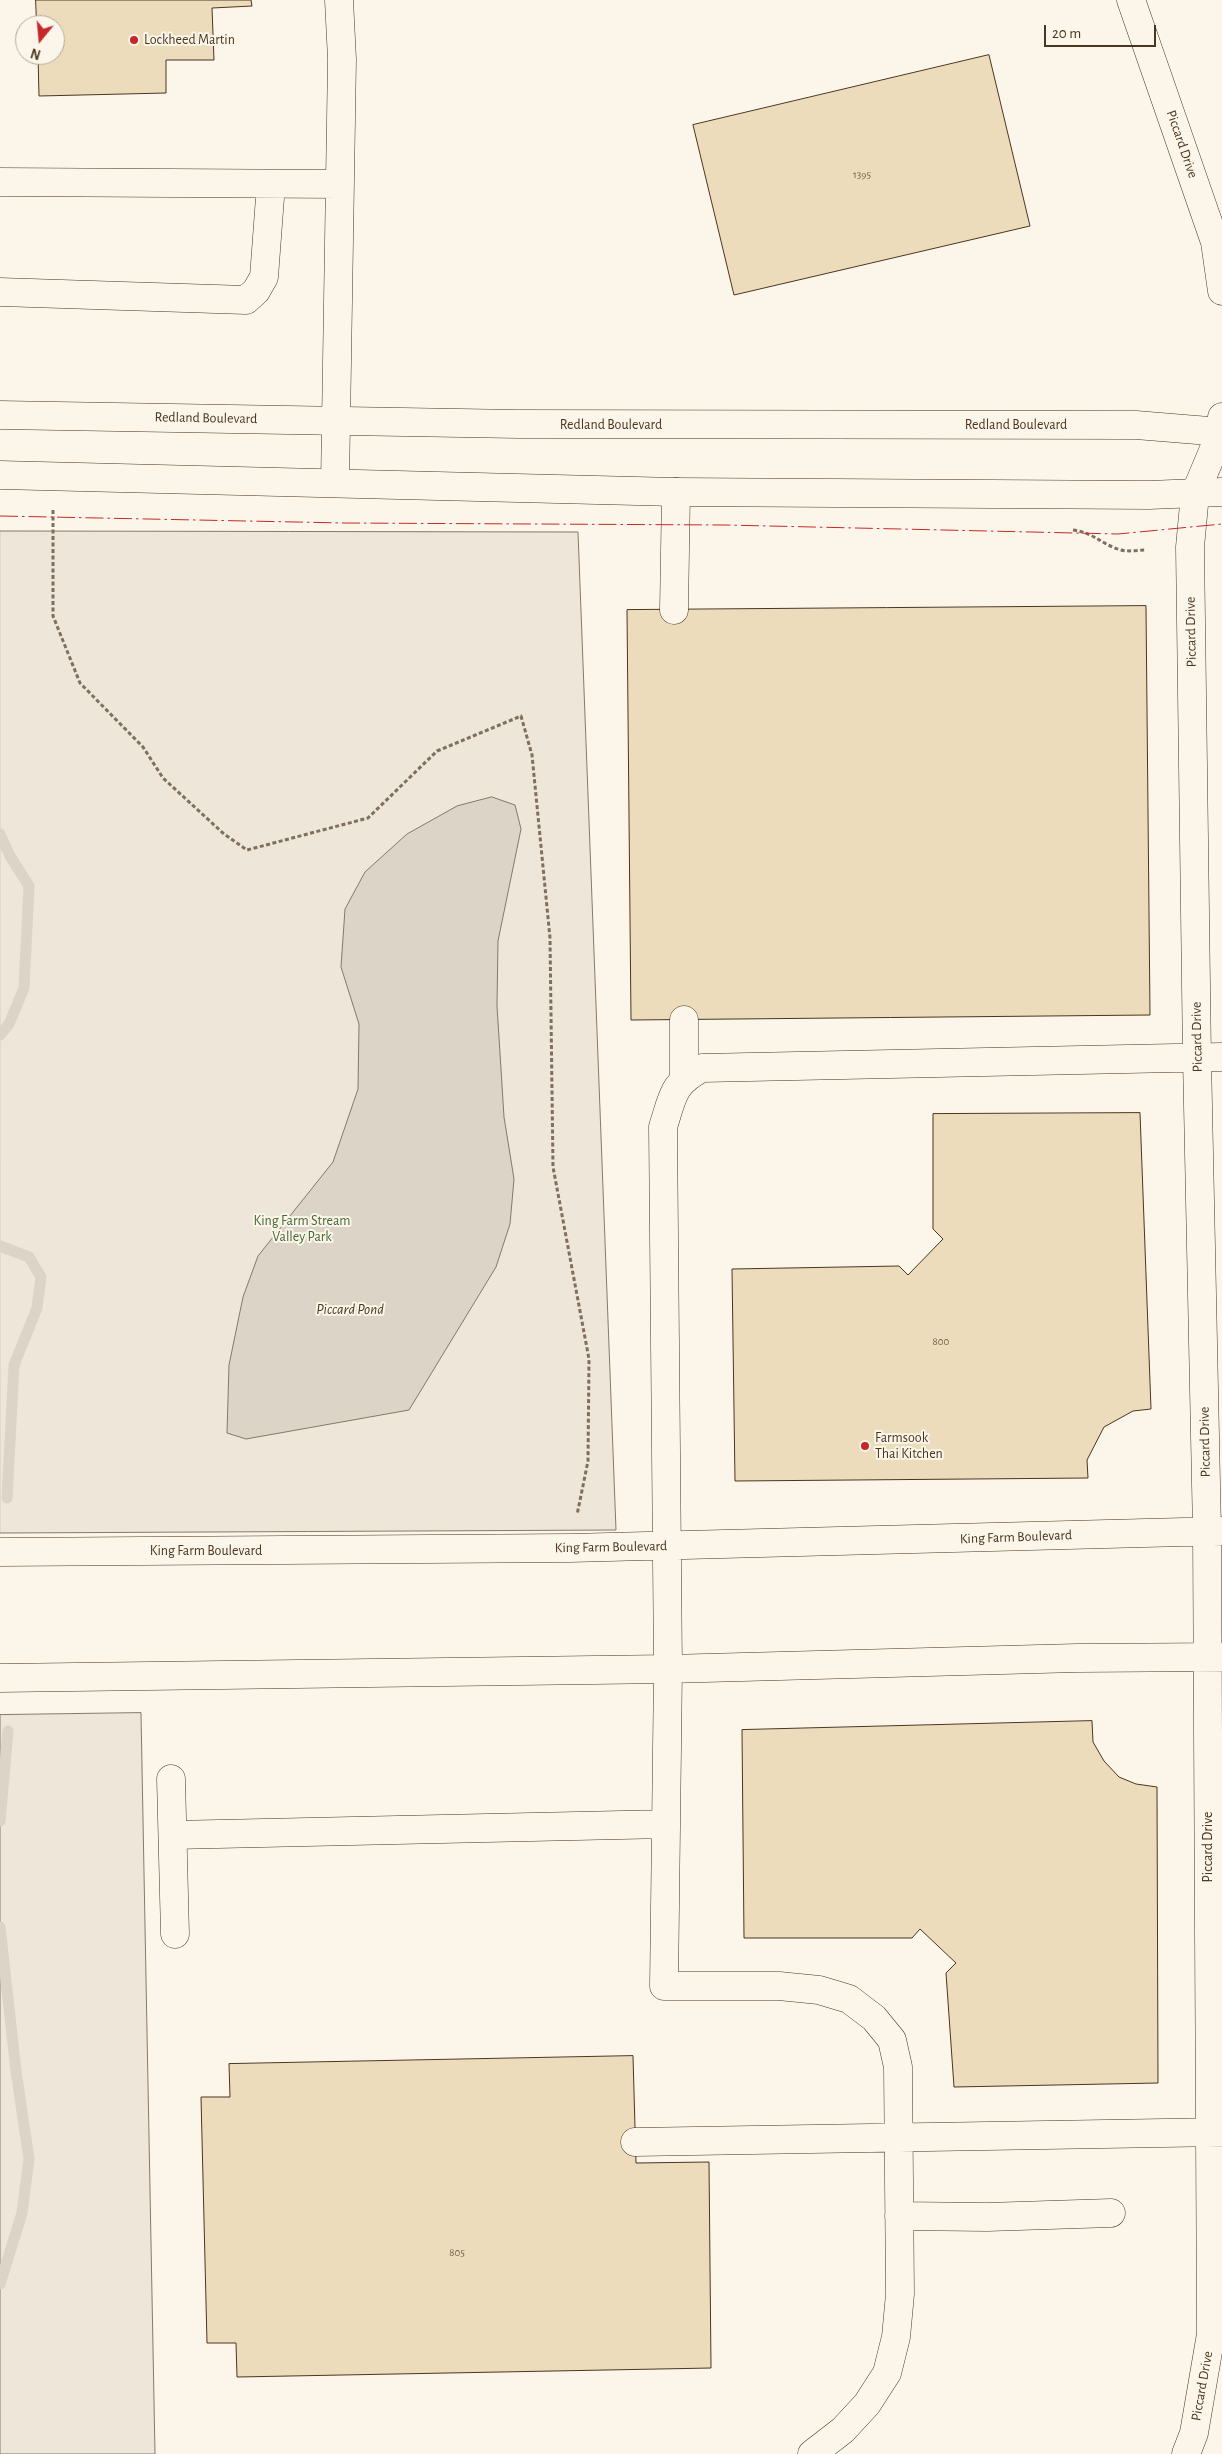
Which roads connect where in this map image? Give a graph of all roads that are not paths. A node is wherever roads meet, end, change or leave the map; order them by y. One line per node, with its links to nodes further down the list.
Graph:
1 (339, 0): 5 (street)
2 (1131, 0): 6 (street, Piccard Drive)
3 (0, 182): 4 (street)
4 (271, 184): 5 (street); 7 (street)
5 (340, 184): 10 (street)
6 (1222, 291)
7 (0, 292)
8 (0, 415): 10 (street, Redland Boulevard)
9 (1222, 417): 11 (street, Piccard Drive)
10 (336, 421): 11 (street, Redland Boulevard); 13 (street)
11 (1222, 433): 16 (street, Piccard Drive)
12 (0, 475): 13 (street)
13 (335, 484): 14 (street)
14 (676, 492): 16 (street); 17 (street)
15 (1222, 492): 16 (street)
16 (1195, 494): 19 (street, Piccard Drive)
17 (674, 610)
18 (684, 1020): 20 (street)
19 (1210, 1057): 20 (street); 21 (street, Piccard Drive)
20 (684, 1077): 22 (street)
21 (1215, 1531): 22 (street, King Farm Boulevard); 24 (street, Piccard Drive)
22 (668, 1546): 23 (street, King Farm Boulevard); 25 (street)
23 (0, 1552)
24 (1214, 1657): 25 (street); 31 (street, Piccard Drive)
25 (668, 1669): 26 (street); 28 (street)
26 (0, 1678)
27 (172, 1779): 29 (street)
28 (666, 1824): 29 (street); 32 (street)
29 (173, 1835): 30 (street)
30 (175, 1934)
31 (1216, 2132): 32 (street); 37 (street, Piccard Drive)
32 (898, 2139): 33 (street); 35 (street)
33 (635, 2142)
34 (1112, 2214): 35 (street)
35 (899, 2216): 36 (street)
36 (812, 2454)
37 (1186, 2454)

